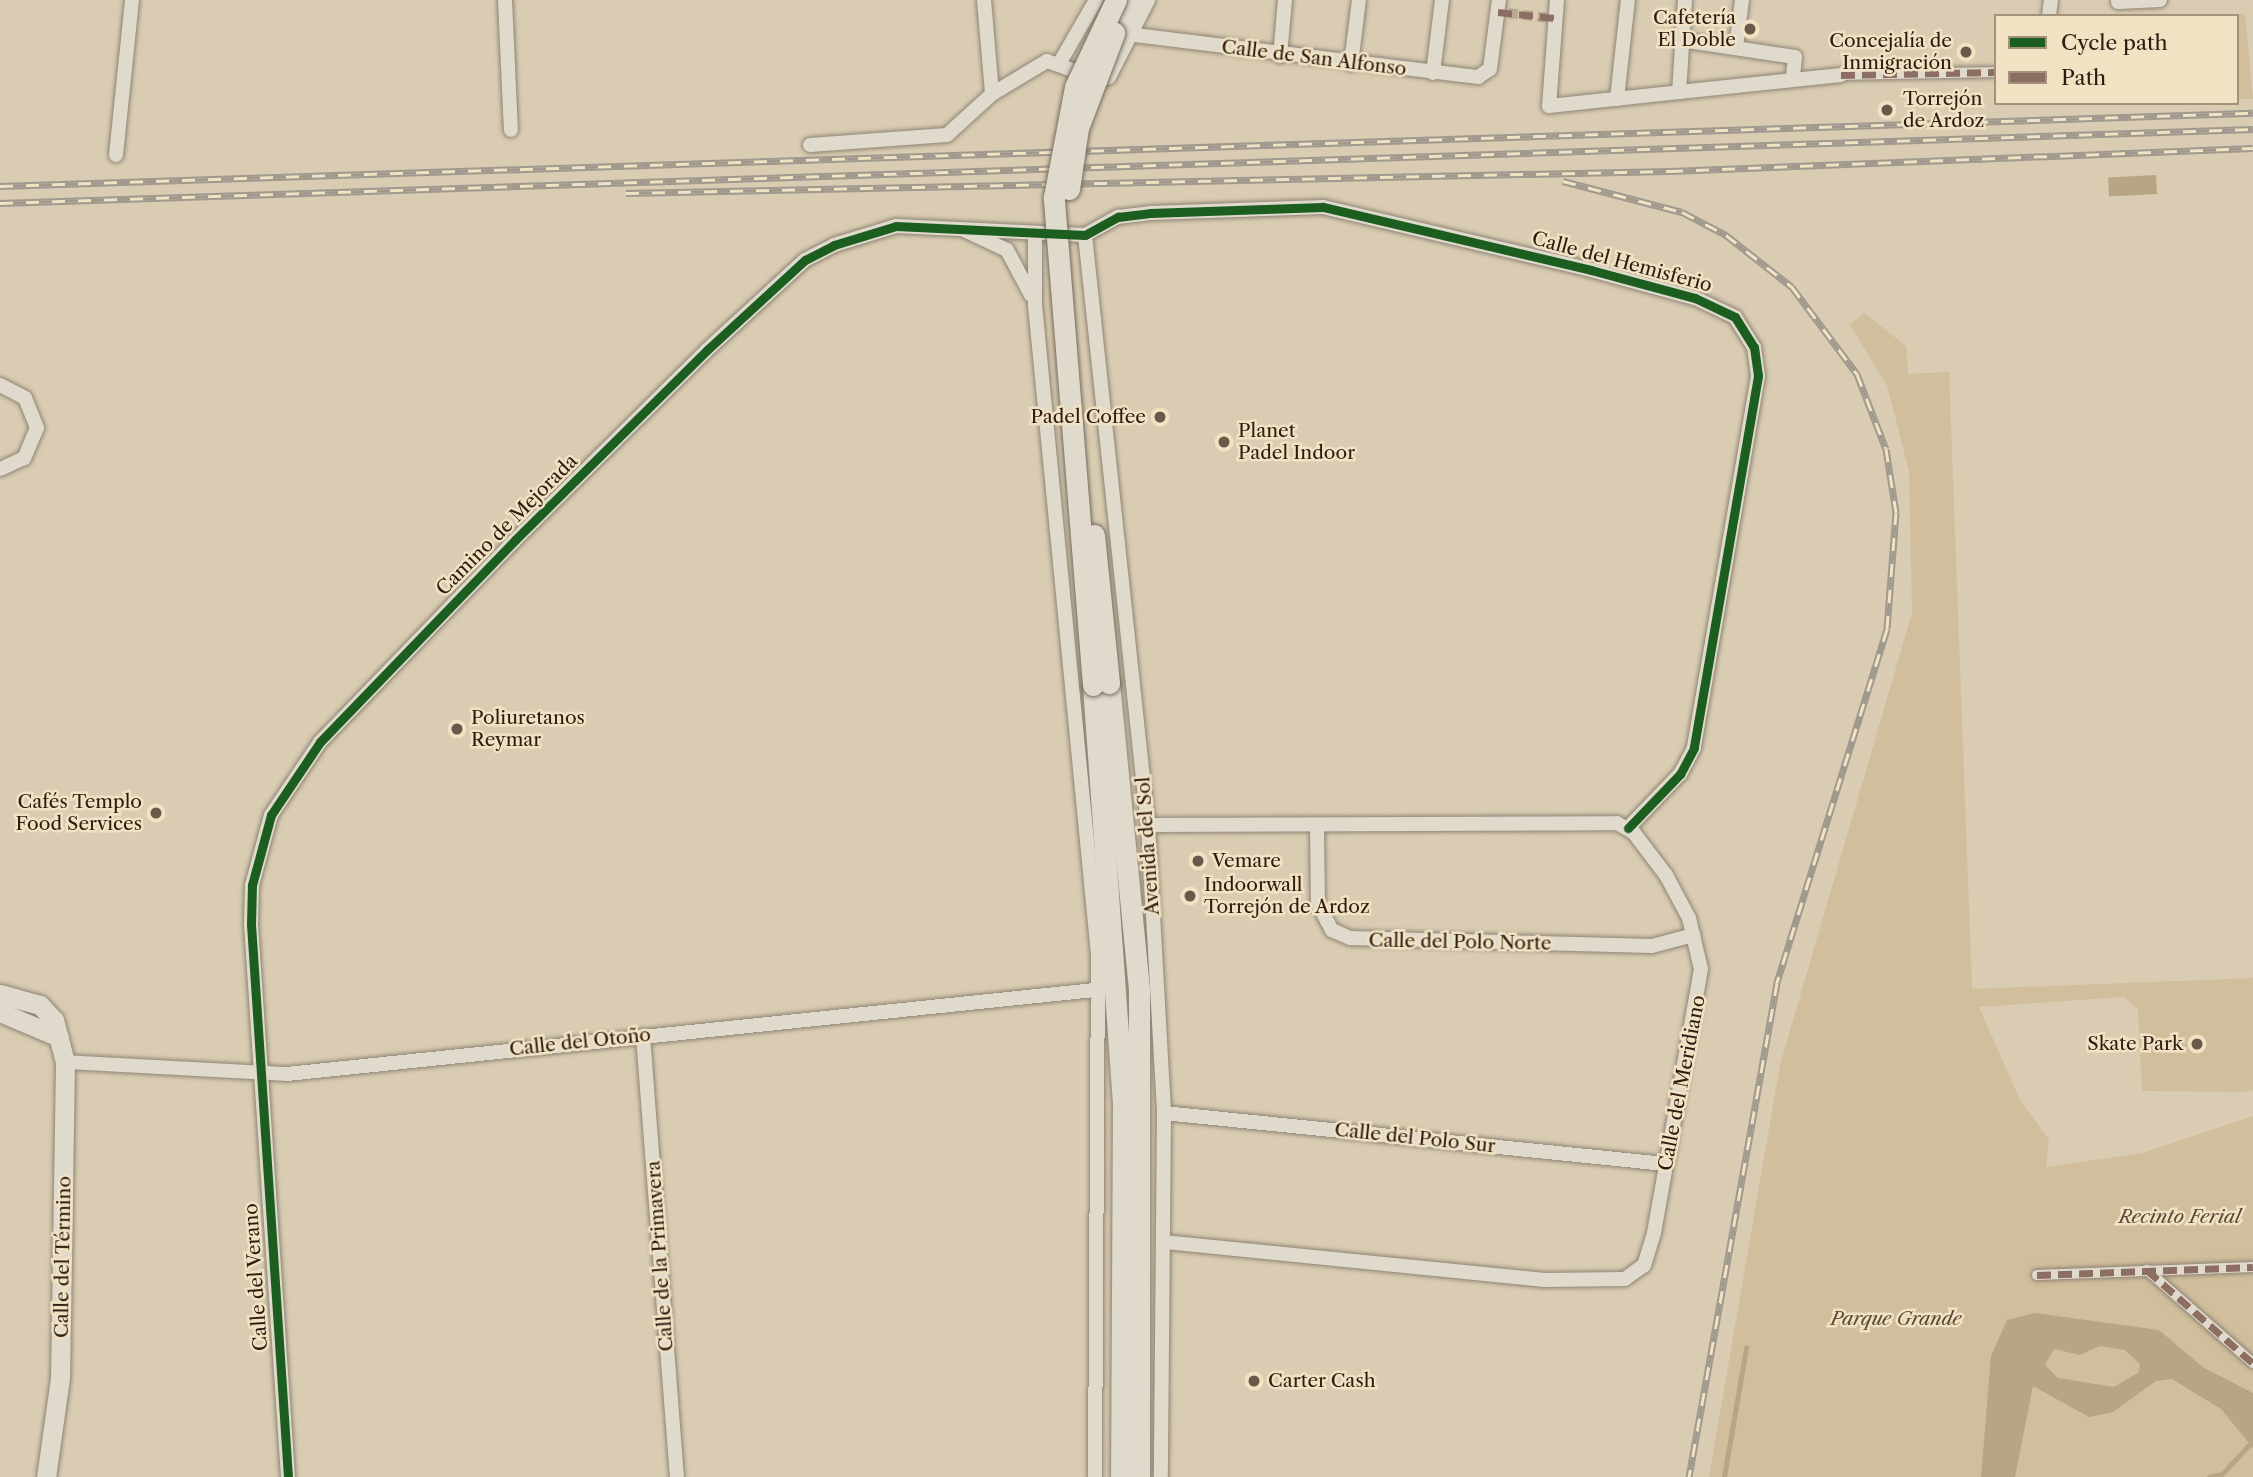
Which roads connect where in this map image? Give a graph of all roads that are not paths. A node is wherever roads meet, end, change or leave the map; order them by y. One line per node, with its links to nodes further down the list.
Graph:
1 (132, 0): 33 (street)
2 (505, 0): 31 (street)
3 (984, 0): 29 (street)
4 (1096, 0): 22 (street)
5 (1116, 0): 40 (main road, Avenida del Sol, bridge)
6 (1133, 0): 40 (main road, Avenida del Sol, bridge)
7 (1148, 0): 18 (street)
8 (1286, 0): 21 (street)
9 (1359, 0): 23 (street)
10 (1442, 0): 25 (street)
11 (1557, 0): 30 (street)
12 (1628, 0): 30 (street)
13 (1685, 0): 19 (street)
14 (1742, 0): 20 (street)
15 (2160, 0): 16 (street)
16 (2117, 6)
17 (1502, 8): 25 (street, Calle de San Alfonso)
18 (1135, 35): 21 (street, Calle de San Alfonso); 22 (street)
19 (1681, 40): 20 (street); 28 (street)
20 (1737, 47): 27 (street)
21 (1280, 56): 23 (street, Calle de San Alfonso)
22 (1059, 64): 29 (street)
23 (1351, 64): 25 (street, Calle de San Alfonso)
24 (1994, 72): 26 (street)
25 (1433, 73)
26 (1841, 75): 27 (street)
27 (1793, 76): 28 (street)
28 (1679, 92): 30 (street)
29 (992, 94): 32 (street)
30 (1618, 99)
31 (511, 130)
32 (810, 145)
33 (117, 155)
34 (956, 227): 36 (street, Camino de Mejorada); 37 (street, Camino de Mejorada); 53 (street, Camino de Mejorada)
35 (1086, 235): 36 (street); 42 (street, Avenida del Sol); 44 (street, Calle del Hemisferio)
36 (1035, 236): 37 (street)
37 (1035, 305): 45 (street)
38 (0, 385): 39 (street)
39 (0, 469)
40 (1101, 684): 41 (main road, Avenida del Sol); 66 (main road, Avenida del Sol)
41 (1097, 727): 45 (street); 65 (main road, Avenida del Sol)
42 (1148, 825): 43 (street); 54 (street, Avenida del Sol)
43 (1317, 827): 44 (street); 46 (street, Calle del Polo Norte)
44 (1628, 828): 46 (street, Calle del Meridiano)
45 (1095, 909): 47 (street)
46 (1695, 935): 55 (street, Calle del Meridiano)
47 (1095, 990): 50 (street, Calle del Otoño); 64 (street)
48 (0, 994): 51 (street, Calle del Término)
49 (0, 1012): 51 (street)
50 (643, 1036): 53 (street, Calle del Otoño); 63 (street, Calle de la Primavera)
51 (59, 1037): 52 (street, Calle del Término)
52 (65, 1062): 53 (street, Calle del Otoño); 61 (street, Calle del Término)
53 (260, 1075): 62 (street, Calle del Verano)
54 (1164, 1113): 55 (street, Calle del Polo Sur); 56 (street, Avenida del Sol)
55 (1665, 1164): 56 (street, Calle del Meridiano)
56 (1163, 1242): 67 (street, Avenida del Sol)
57 (2253, 1267): 58 (street)
58 (2147, 1270): 59 (street); 60 (street)
59 (2037, 1275)
60 (2253, 1363)
61 (46, 1477)
62 (288, 1477)
63 (677, 1477)
64 (1096, 1477)
65 (1121, 1477)
66 (1139, 1477)
67 (1161, 1477)

